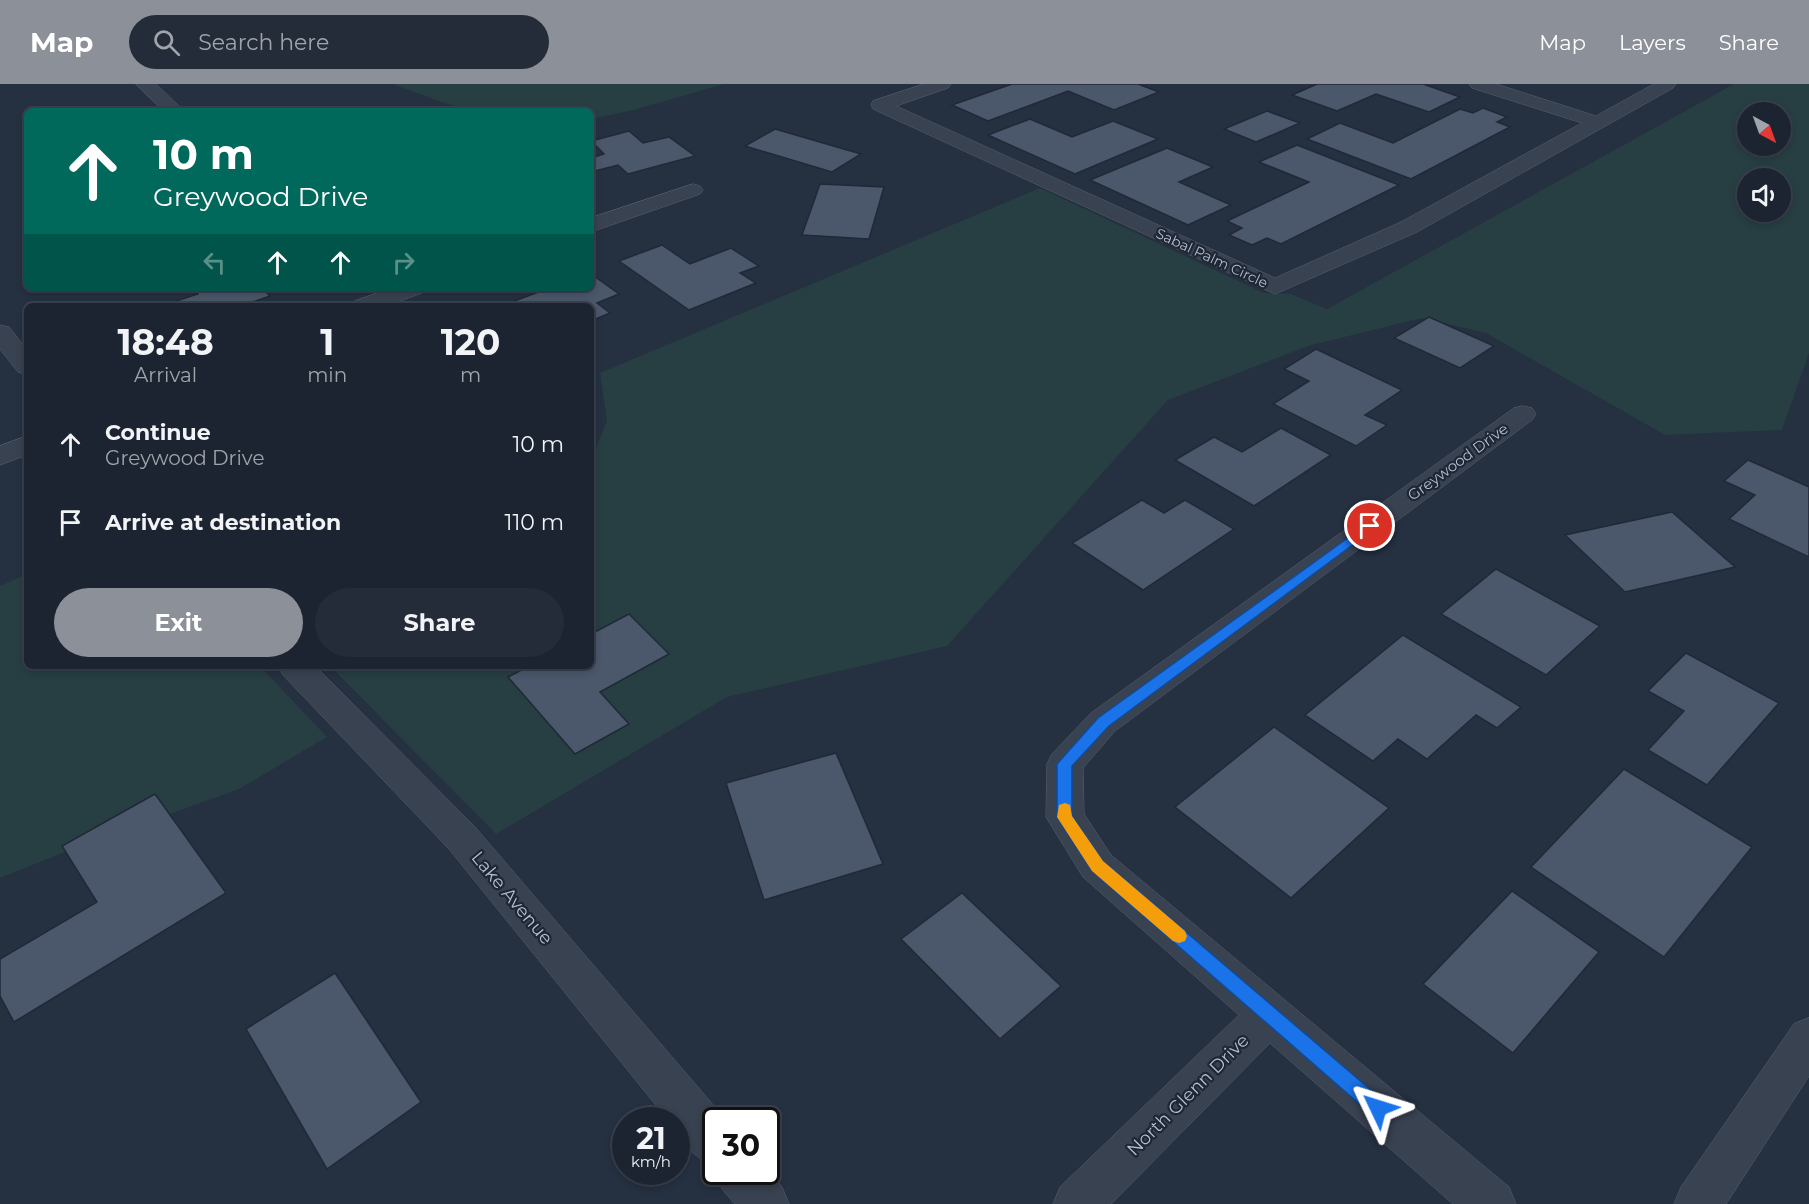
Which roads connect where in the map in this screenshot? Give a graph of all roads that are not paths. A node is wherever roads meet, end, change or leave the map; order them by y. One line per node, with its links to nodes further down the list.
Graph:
1 (145, 84): 5 (street)
2 (942, 84): 6 (street, Sabal Palm Circle)
3 (1478, 84): 6 (street)
4 (1667, 84): 6 (street, Sabal Palm Circle)
5 (172, 108)
6 (1597, 122)
7 (693, 190): 8 (street)
8 (594, 224)
9 (401, 291): 10 (street)
10 (371, 298)
11 (0, 332): 12 (street)
12 (24, 363)
13 (1522, 414): 17 (street, Greywood Drive)
14 (24, 446): 15 (street)
15 (0, 458)
16 (298, 669): 19 (street, Lake Avenue)
17 (1269, 1014): 22 (street, North Glenn Drive); 23 (street)
18 (1809, 1038): 24 (street)
19 (702, 1127)
20 (749, 1185): 21 (street)
21 (765, 1204)
22 (1077, 1204)
23 (1492, 1204)
24 (1698, 1204)

